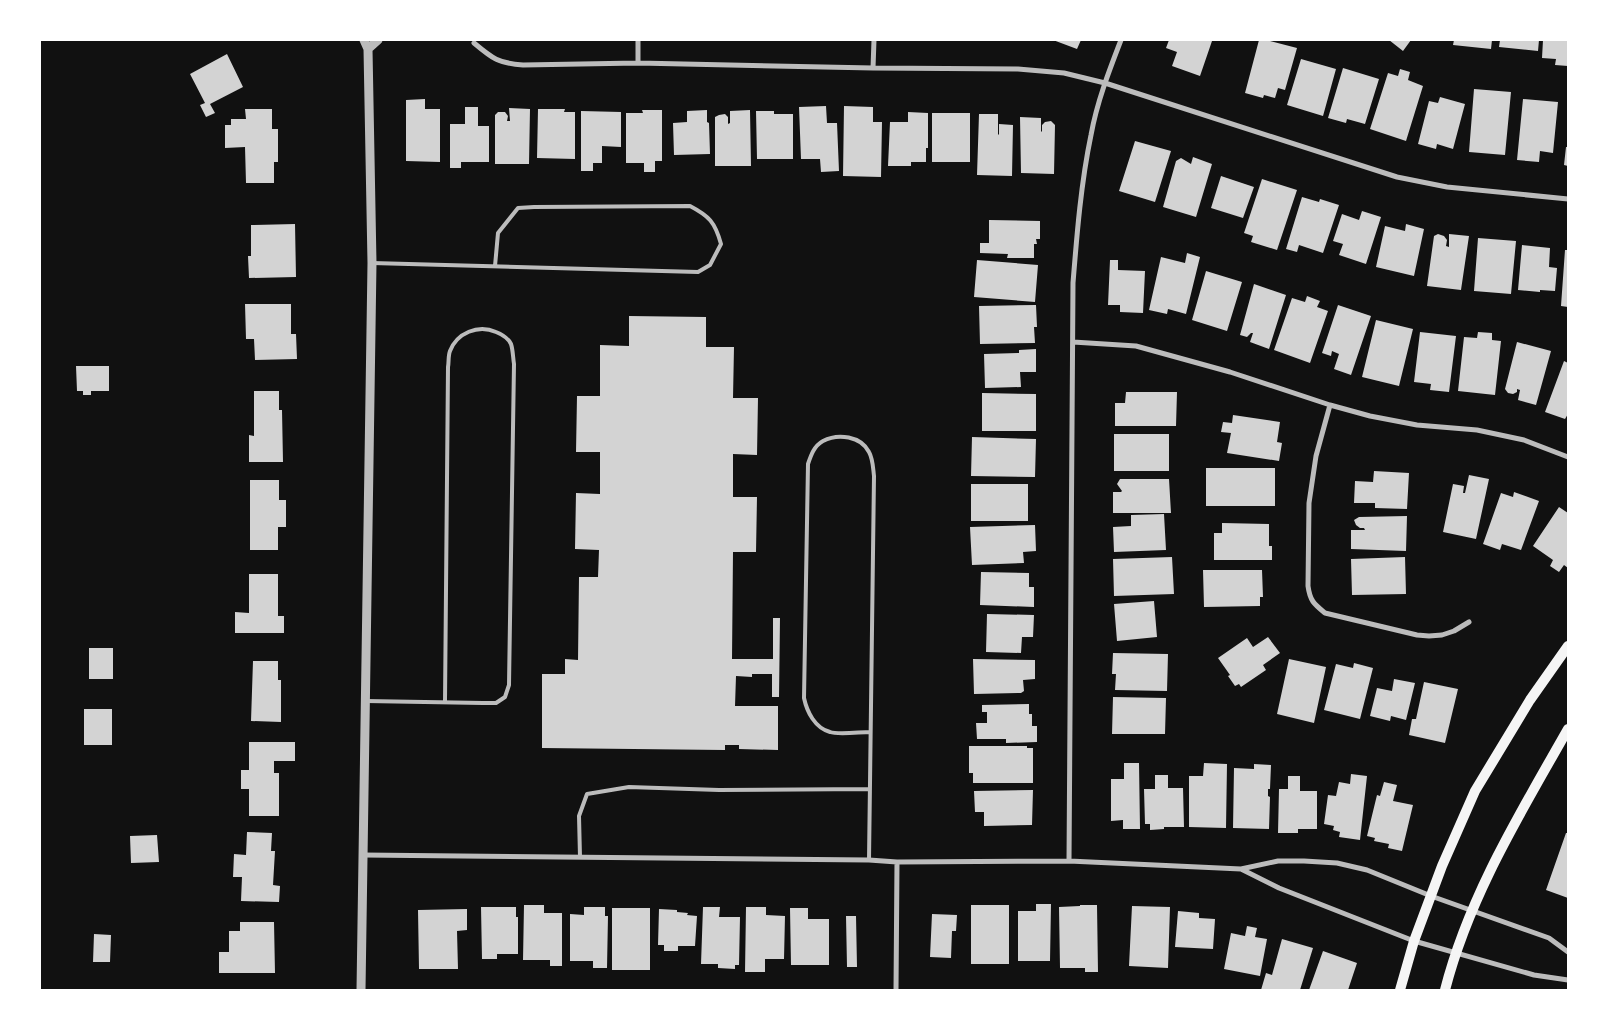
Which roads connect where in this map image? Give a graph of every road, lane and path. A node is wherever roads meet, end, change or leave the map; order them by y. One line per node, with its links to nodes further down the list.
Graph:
1 (378, 40): 6 (street)
2 (638, 40): 7 (street)
3 (874, 40): 8 (street)
4 (1121, 40): 9 (street)
5 (474, 43): 7 (street)
6 (366, 44): 11 (street)
7 (638, 63): 8 (street)
8 (873, 68): 9 (street)
9 (1105, 83): 10 (street); 13 (street)
10 (1568, 200)
11 (372, 263): 12 (lane); 18 (street)
12 (495, 266): 12 (lane)
13 (1073, 342): 14 (street); 27 (street)
14 (1330, 405): 15 (street); 16 (street)
15 (1568, 457)
16 (1469, 622)
17 (1568, 646): 29 (main road)
18 (366, 701): 19 (lane); 23 (street)
19 (445, 702): 19 (lane)
20 (1568, 729): 30 (main road)
21 (870, 732): 21 (lane); 22 (lane)
22 (870, 789): 24 (lane); 25 (lane)
23 (363, 855): 24 (street); 35 (street)
24 (580, 857): 25 (street)
25 (869, 860): 26 (street)
26 (897, 862): 27 (street); 36 (street)
27 (1069, 862): 28 (street)
28 (1241, 869): 29 (street); 31 (street)
29 (1431, 896): 30 (street); 31 (main road)
30 (1472, 910): 32 (street); 33 (main road)
31 (1414, 941): 33 (street); 37 (main road)
32 (1568, 952)
33 (1456, 954): 34 (street); 38 (main road)
34 (1568, 980)
35 (361, 990)
36 (896, 990)
37 (1400, 990)
38 (1445, 990)

